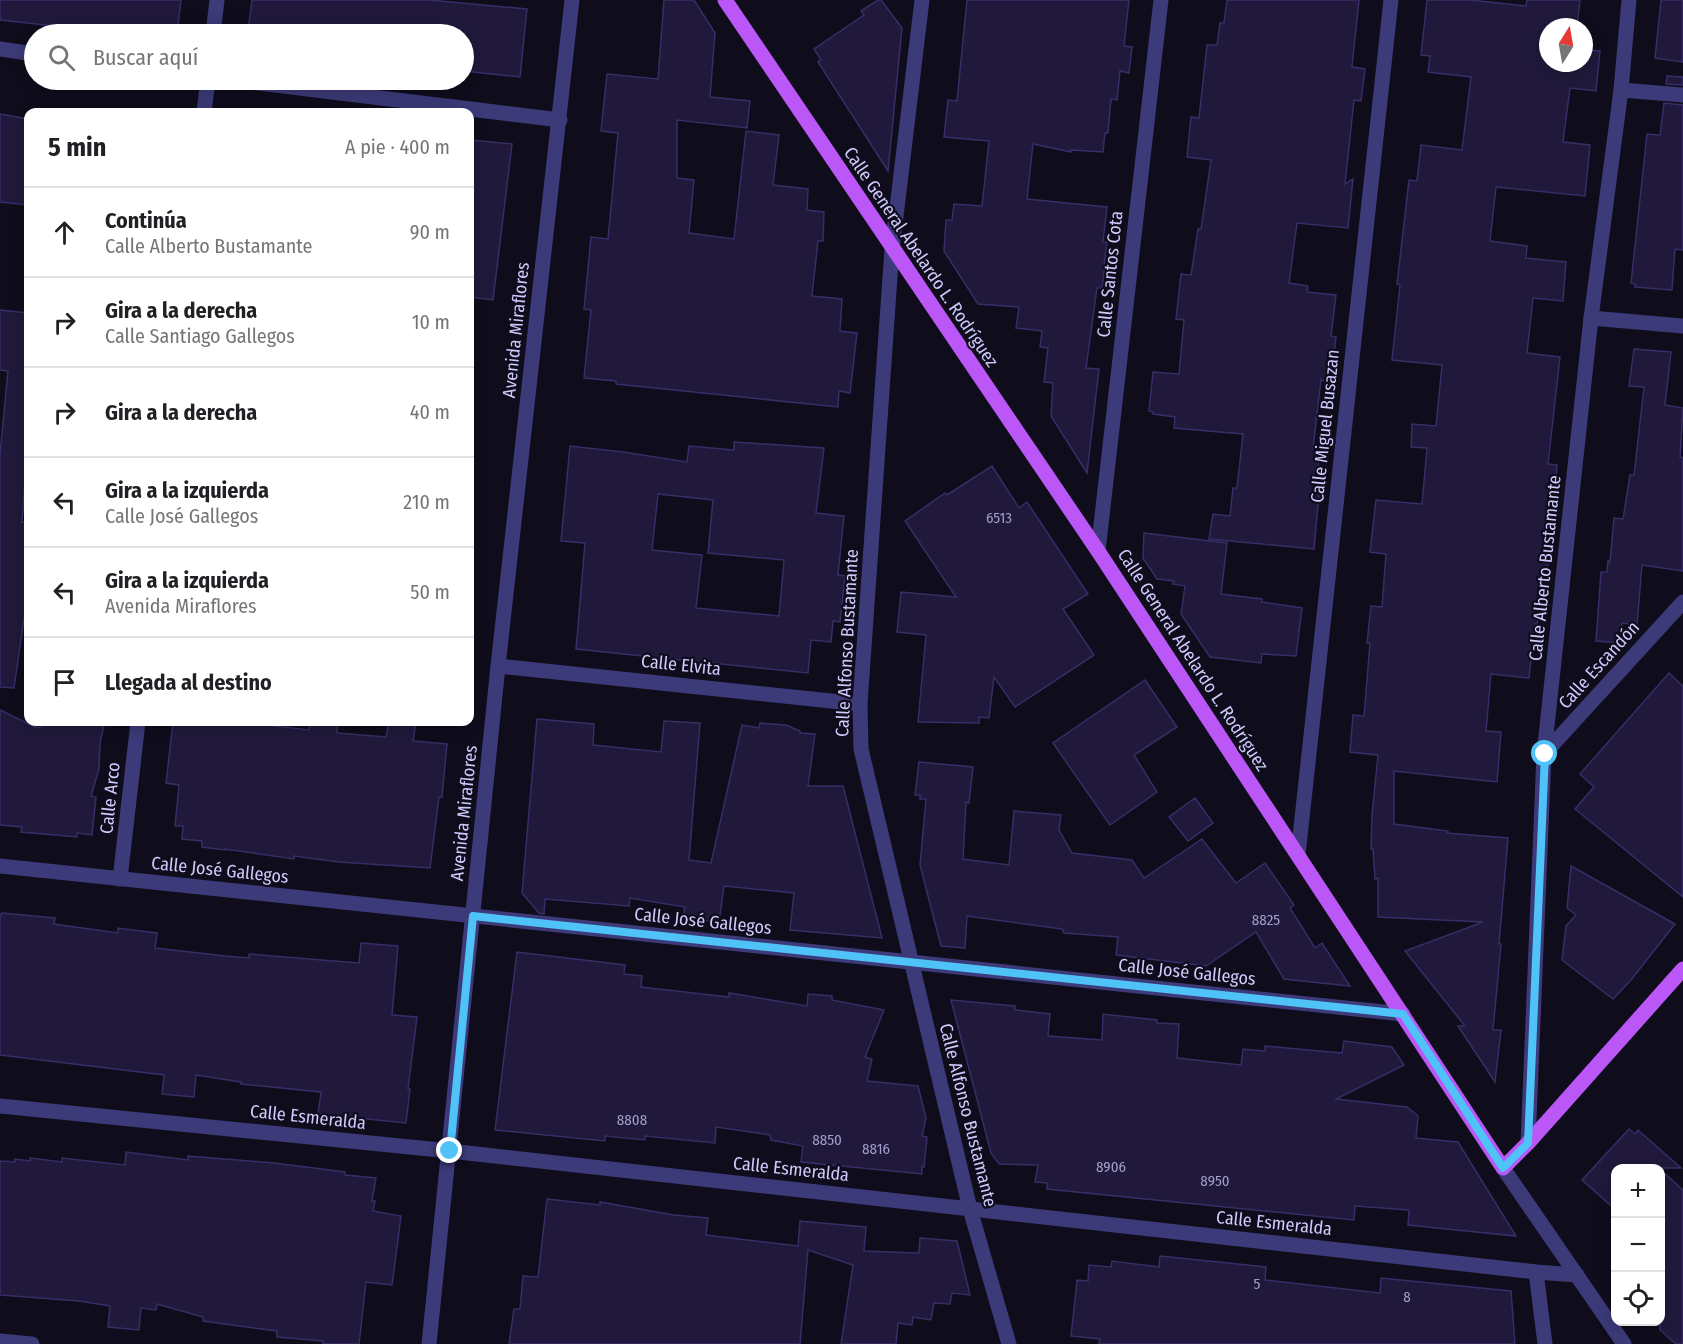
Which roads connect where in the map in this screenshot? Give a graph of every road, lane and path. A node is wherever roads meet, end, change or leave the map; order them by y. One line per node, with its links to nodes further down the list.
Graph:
1 (217, 0): 8 (street)
2 (572, 0): 18 (street, Avenida Miraflores)
3 (725, 0): 19 (main road, Calle General Abelardo L. Rodríguez)
4 (922, 0): 19 (street, Calle Alfonso Bustamante)
5 (1161, 0): 22 (street, Calle Santos Cota)
6 (1391, 0): 28 (street, Calle Miguel Busazan)
7 (1629, 0): 13 (street, Calle Alberto Bustamante)
8 (214, 24)
9 (0, 49): 10 (street)
10 (24, 53)
11 (207, 90): 15 (street)
12 (316, 90): 16 (street)
13 (1621, 90): 14 (street); 20 (street, Calle Alberto Bustamante)
14 (1683, 95)
15 (204, 108)
16 (462, 108)
17 (474, 109): 18 (street)
18 (560, 120): 24 (street, Avenida Miraflores)
19 (892, 249): 22 (main road, Calle General Abelardo L. Rodríguez); 25 (street, Calle Alfonso Bustamante)
20 (1592, 318): 21 (street); 27 (street, Calle Alberto Bustamante)
21 (1683, 326)
22 (1098, 551): 28 (main road, Calle General Abelardo L. Rodríguez)
23 (1683, 602): 27 (street, Calle Escandón)
24 (498, 666): 25 (street, Calle Elvita); 31 (street, Avenida Miraflores)
25 (860, 704): 32 (street, Calle Alfonso Bustamante)
26 (138, 726): 30 (street, Calle Arco)
27 (1545, 754): 36 (street, Calle Alberto Bustamante)
28 (1298, 855): 34 (main road, Calle General Abelardo L. Rodríguez)
29 (0, 866): 30 (street, Calle José Gallegos)
30 (120, 879): 31 (street, Calle José Gallegos)
31 (473, 916): 32 (street, Calle José Gallegos); 37 (street, Avenida Miraflores)
32 (912, 963): 34 (street, Calle José Gallegos); 39 (street, Calle Alfonso Bustamante)
33 (1683, 969): 36 (main road)
34 (1403, 1014): 38 (main road, Calle General Abelardo L. Rodríguez)
35 (0, 1106): 37 (street, Calle Esmeralda)
36 (1528, 1143): 38 (main road)
37 (450, 1151): 39 (street, Calle Esmeralda); 44 (street, Avenida Miraflores)
38 (1503, 1168): 41 (street, Calle General Abelardo L. Rodríguez)
39 (970, 1209): 40 (street, Calle Esmeralda); 45 (street, Calle Alfonso Bustamante)
40 (1536, 1272): 41 (street, Calle Esmeralda); 46 (street)
41 (1577, 1275): 47 (street, Calle General Abelardo L. Rodríguez)
42 (0, 1341): 43 (street)
43 (32, 1344)
44 (429, 1344)
45 (1009, 1344)
46 (1545, 1344)
47 (1624, 1344)

